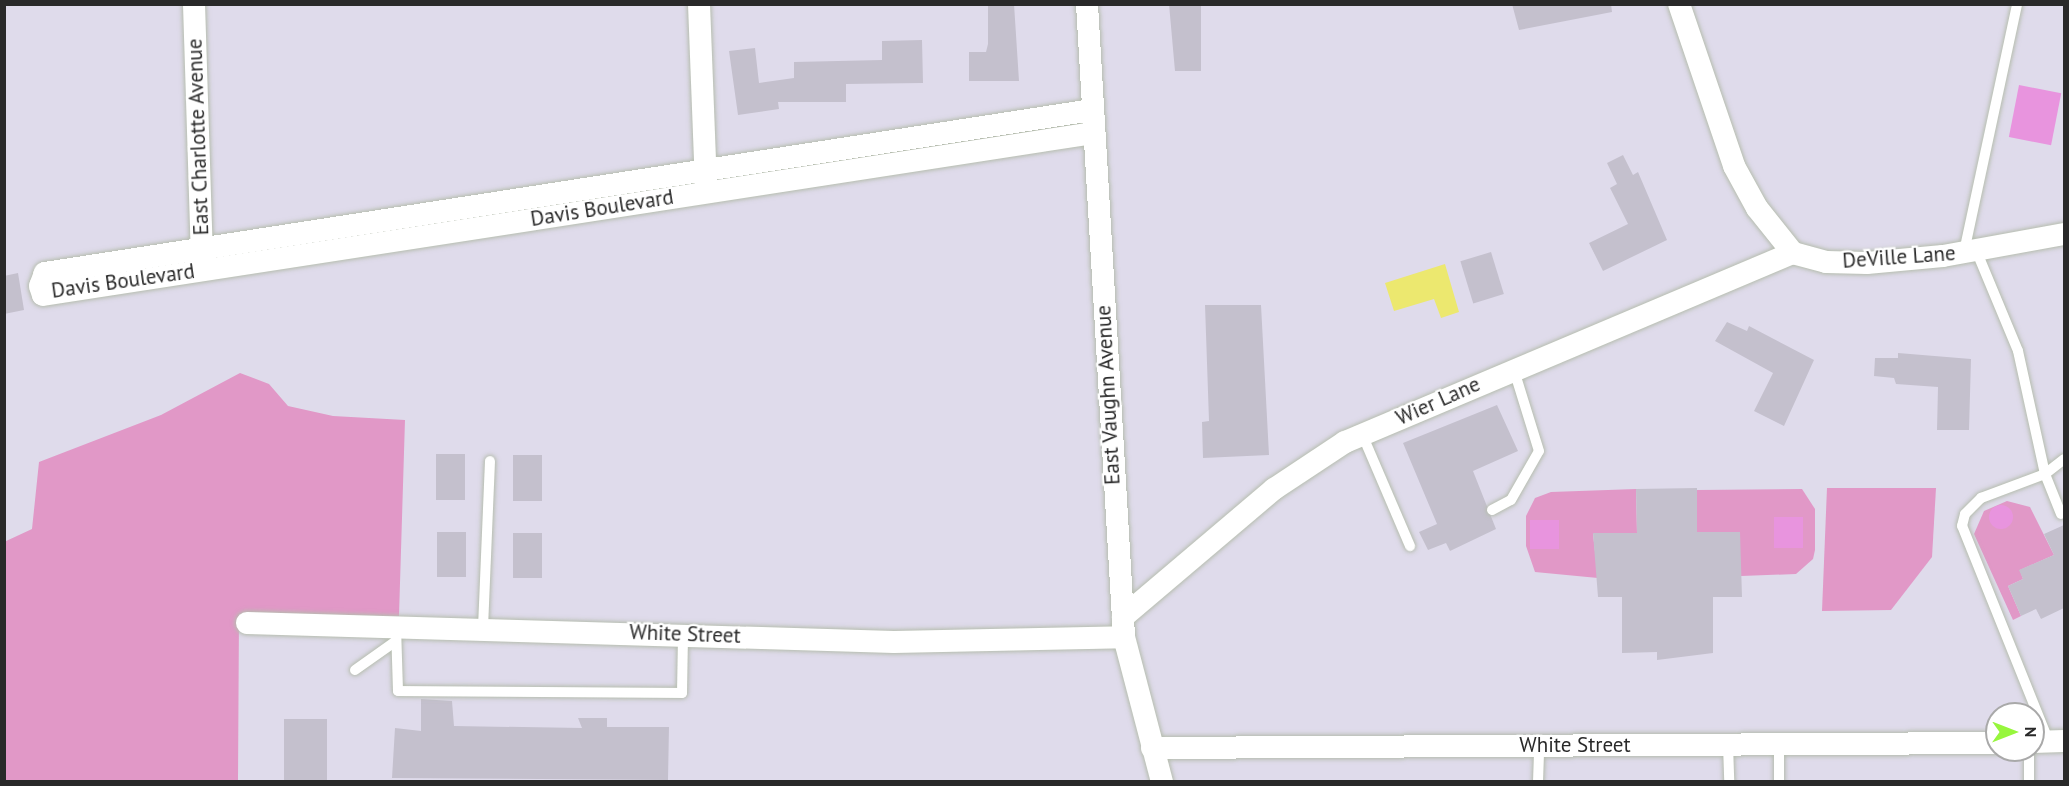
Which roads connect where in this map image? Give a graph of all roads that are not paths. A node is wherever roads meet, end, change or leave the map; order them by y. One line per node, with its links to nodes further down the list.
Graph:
1 (194, 4): 12 (street, East Charlotte Avenue)
2 (699, 4): 8 (street)
3 (1087, 4): 6 (street, East Vaughn Avenue)
4 (1679, 4): 11 (street)
5 (2017, 4): 10 (lane)
6 (1092, 110): 7 (street, East Vaughn Avenue); 8 (street, Davis Boulevard)
7 (1093, 133): 8 (street, Davis Boulevard); 22 (street, East Vaughn Avenue)
8 (706, 181): 12 (street, Davis Boulevard)
9 (2064, 234): 10 (street, DeVille Lane)
10 (1970, 251): 11 (street, DeVille Lane); 17 (lane)
11 (1793, 253): 13 (street, Wier Lane)
12 (202, 259): 12 (street, Davis Boulevard)
13 (1514, 368): 14 (street, Wier Lane); 18 (lane)
14 (1362, 434): 20 (lane); 22 (street, Wier Lane)
15 (2064, 459): 17 (lane)
16 (490, 461): 23 (lane)
17 (2045, 474): 19 (lane); 27 (lane)
18 (1491, 510)
19 (2061, 514)
20 (1410, 546)
21 (247, 623): 25 (street, White Street)
22 (1123, 627): 24 (street, White Street); 32 (street, East Vaughn Avenue)
23 (483, 628): 24 (street, White Street); 25 (street, White Street)
24 (684, 633): 25 (lane)
25 (396, 634): 26 (lane)
26 (356, 670)
27 (2028, 702)
28 (1985, 743): 31 (street, White Street)
29 (1539, 745): 30 (street, White Street); 32 (street, White Street); 35 (lane)
30 (1728, 745): 31 (street, White Street); 36 (lane)
31 (1779, 745): 37 (lane)
32 (1152, 748): 34 (street, East Vaughn Avenue)
33 (2037, 762): 38 (lane)
34 (1162, 782)
35 (1538, 782)
36 (1729, 782)
37 (1779, 782)
38 (2029, 782)

